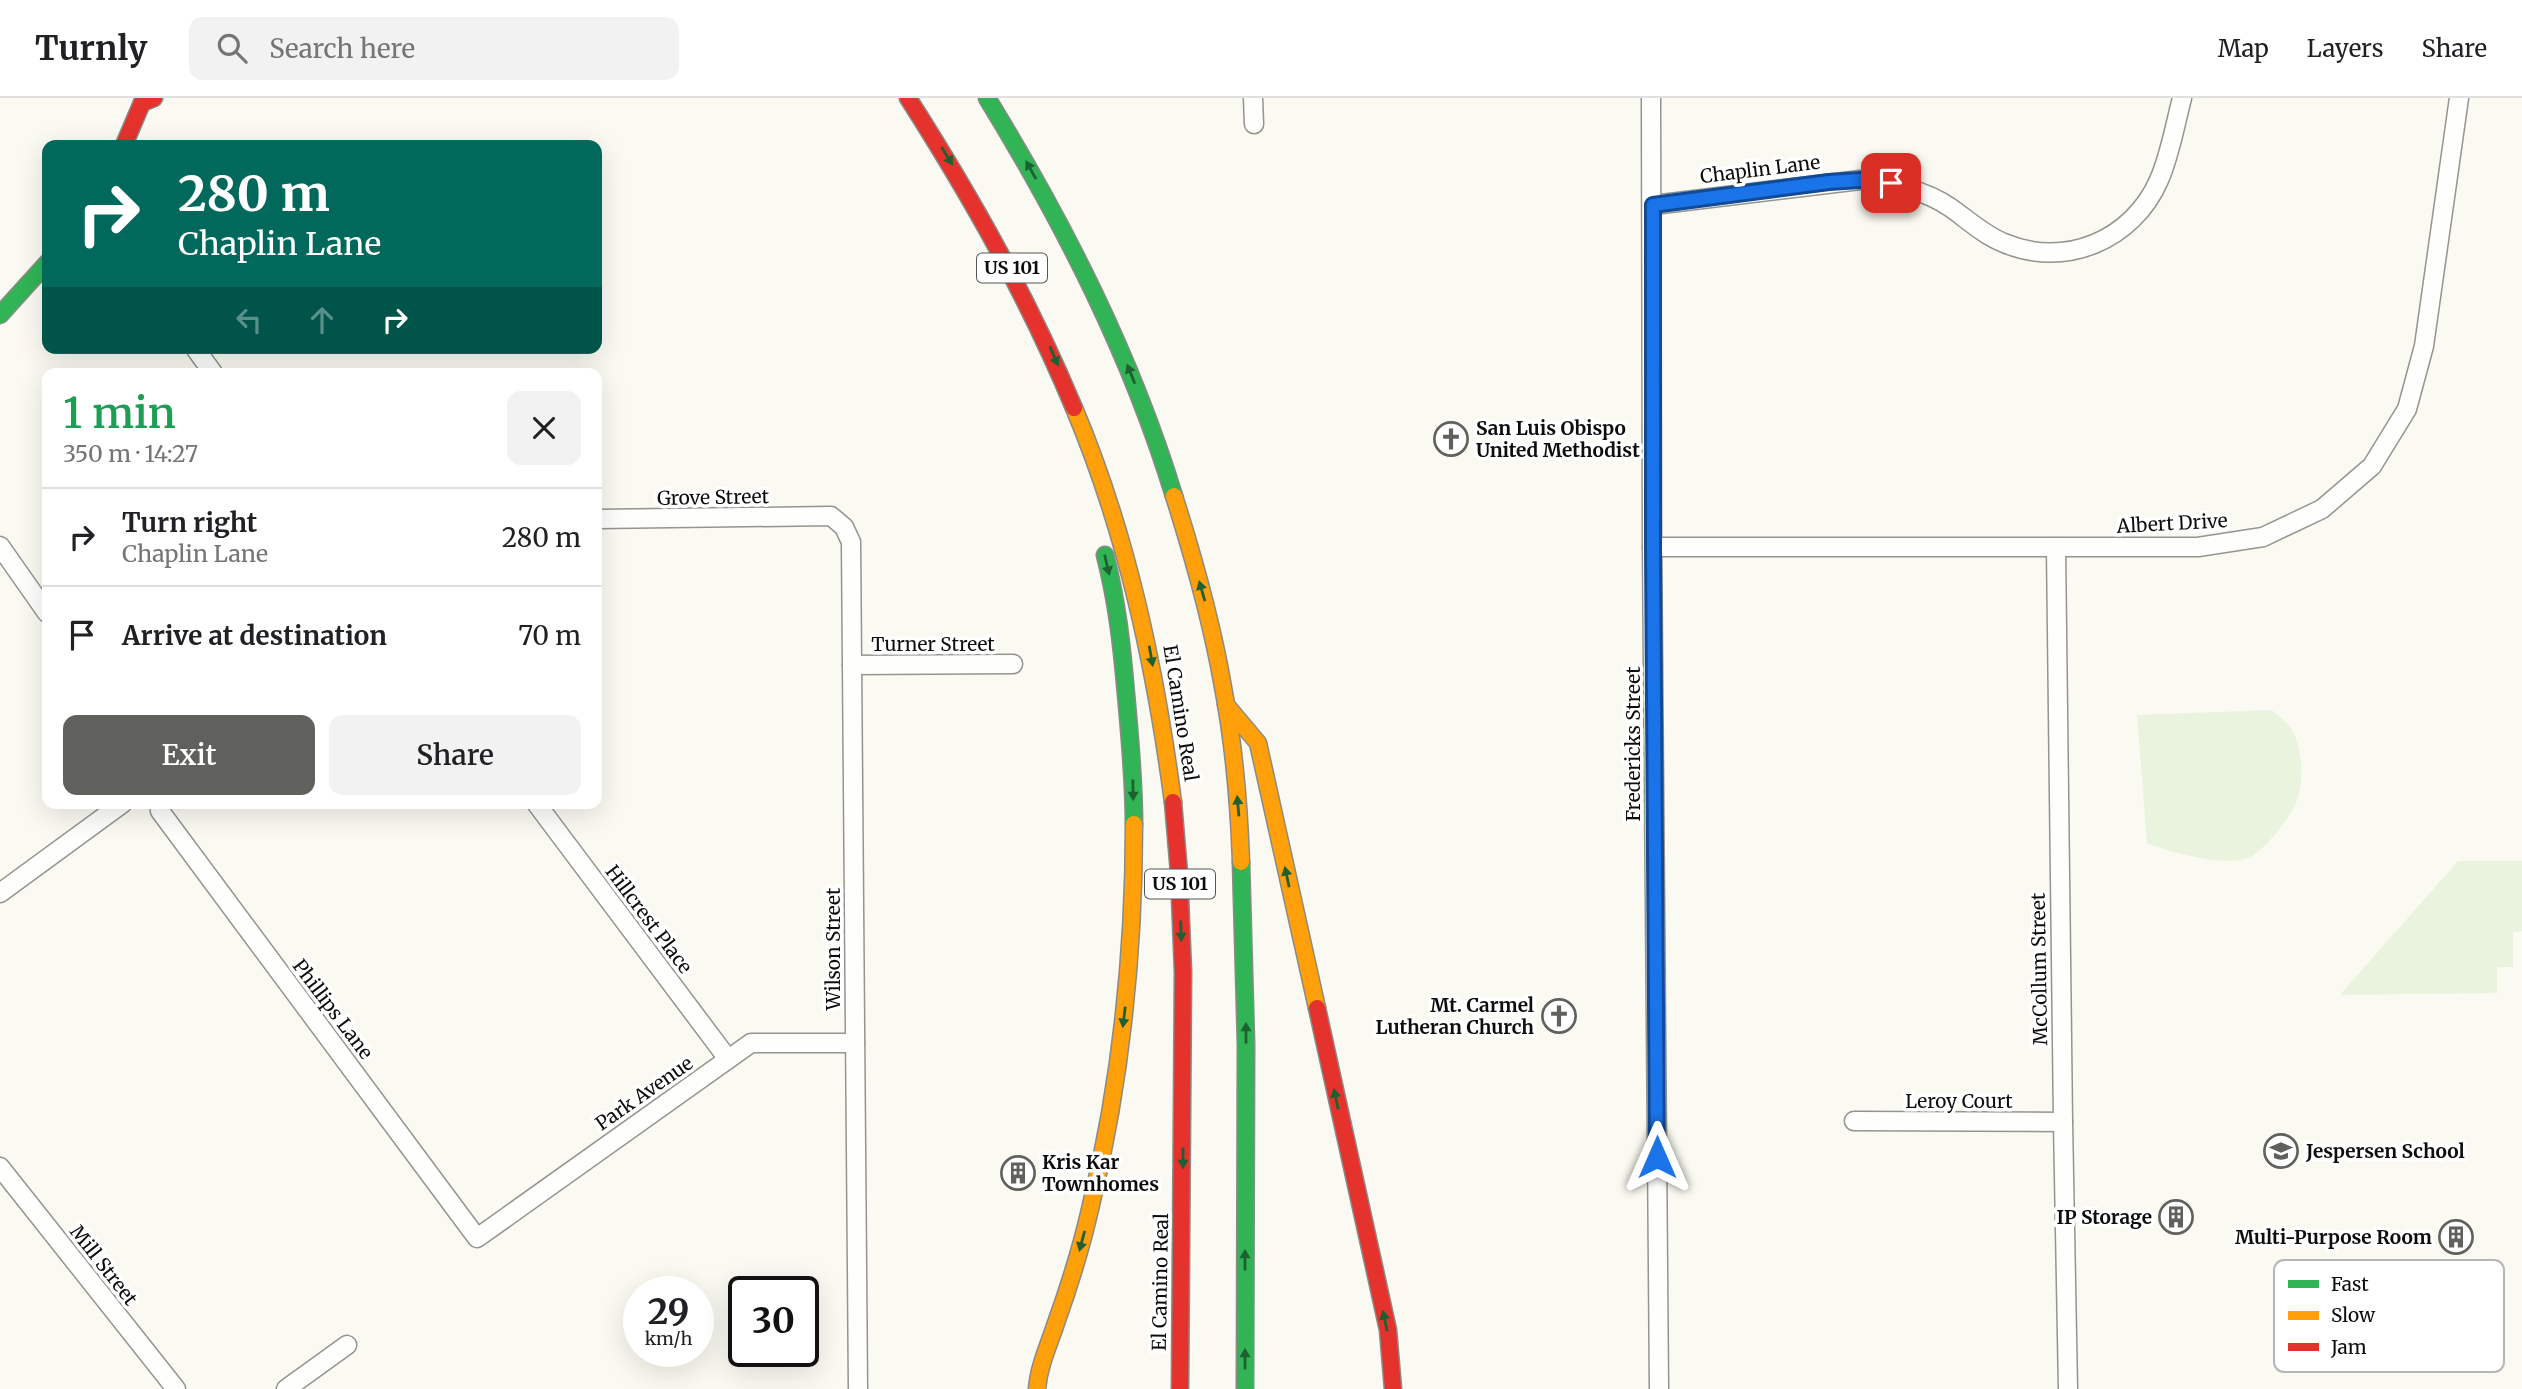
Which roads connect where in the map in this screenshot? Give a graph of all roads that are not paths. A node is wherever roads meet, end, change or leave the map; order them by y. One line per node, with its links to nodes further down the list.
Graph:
1 (908, 98): 13 (main road, El Camino Real / US 101, one-way to 13)
2 (987, 98): 24 (main road, US 101, one-way to 2)
3 (1253, 98): 8 (street)
4 (1651, 98): 10 (street, Fredericks Street)
5 (2182, 98): 10 (street, Chaplin Lane)
6 (2459, 98): 20 (street, Albert Drive)
7 (147, 100): 9 (main road)
8 (1254, 124)
9 (127, 140)
10 (1653, 205): 19 (street, Fredericks Street)
11 (42, 269): 12 (main road)
12 (0, 315)
13 (1091, 450): 14 (main road); 40 (main road, El Camino Real / US 101, one-way to 40)
14 (1091, 501)
15 (831, 516): 16 (street, Grove Street); 23 (street, Wilson Street)
16 (602, 519)
17 (1099, 538): 39 (main road, one-way to 39)
18 (0, 546): 21 (street)
19 (1653, 547): 20 (street, Albert Drive); 43 (street, Fredericks Street)
20 (2056, 548): 32 (street, McCollum Street)
21 (42, 606)
22 (1013, 664): 23 (street, Turner Street)
23 (852, 665): 29 (street, Wilson Street)
24 (1226, 705): 41 (main road, US 101, one-way to 24); 42 (main road, one-way to 24)
25 (115, 809): 28 (street)
26 (160, 809): 34 (street, Phillips Lane)
27 (540, 809): 30 (street, Hillcrest Place)
28 (0, 893)
29 (855, 1043): 30 (street, Park Avenue); 38 (street, Wilson Street)
30 (728, 1059): 34 (street, Park Avenue)
31 (1854, 1121): 32 (street, Leroy Court)
32 (2063, 1122): 44 (street, McCollum Street)
33 (0, 1167): 36 (street, Mill Street)
34 (477, 1238)
35 (347, 1345): 37 (street)
36 (176, 1389)
37 (286, 1389)
38 (858, 1389)
39 (1037, 1389)
40 (1180, 1389)
41 (1245, 1389)
42 (1393, 1389)
43 (1660, 1389)
44 (2068, 1389)

